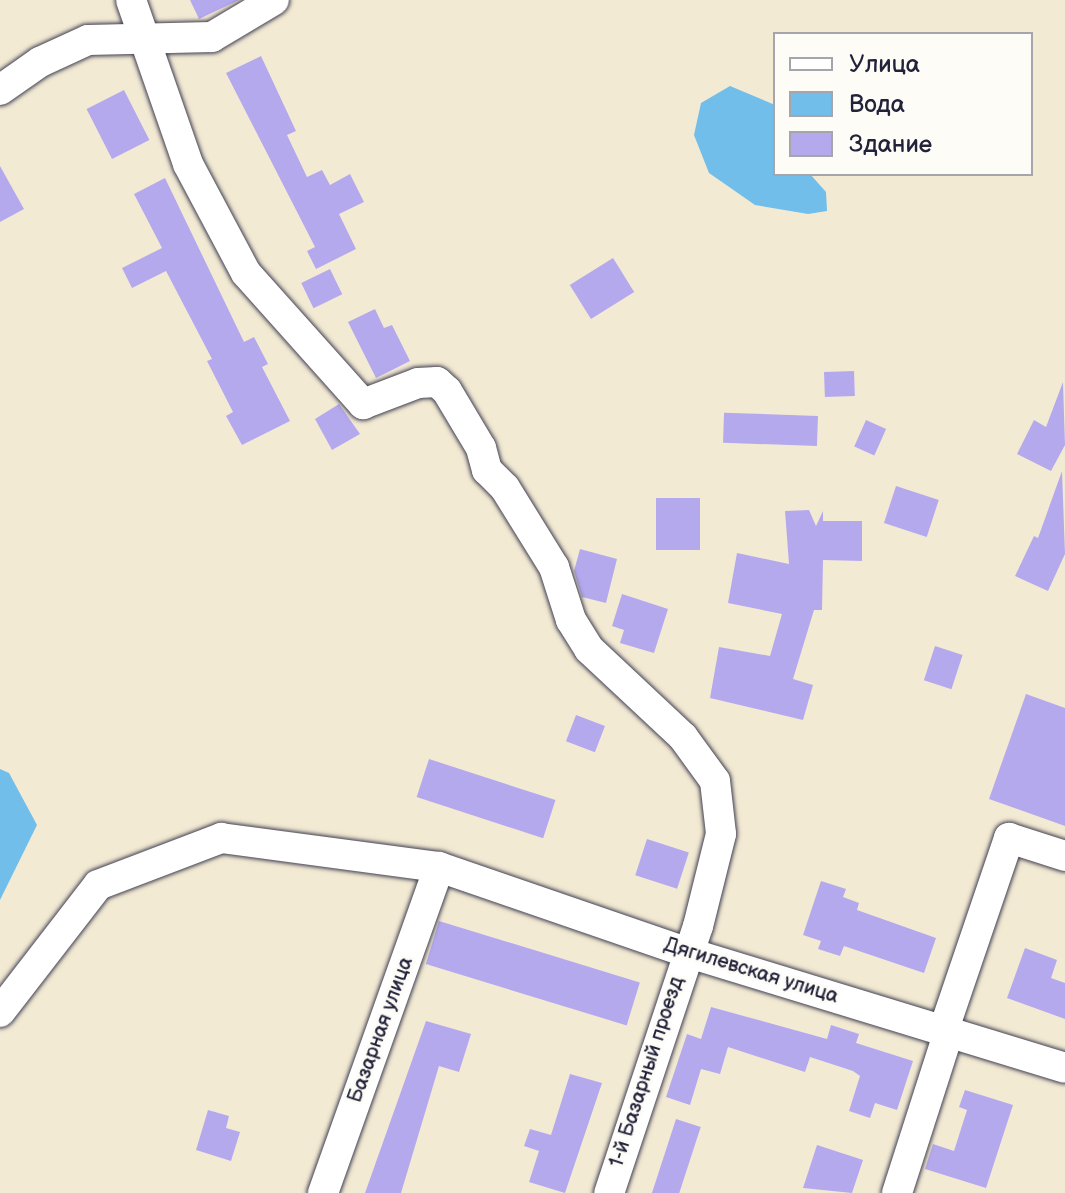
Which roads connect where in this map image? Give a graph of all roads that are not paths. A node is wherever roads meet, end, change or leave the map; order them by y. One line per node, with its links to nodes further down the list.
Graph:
1 (131, 0): 3 (street)
2 (274, 0): 3 (street)
3 (145, 41): 4 (street); 7 (street, 1-й Базарный проезд)
4 (0, 90)
5 (1065, 856): 9 (street)
6 (439, 867): 7 (street, Дягилевская улица); 8 (street, Дягилевская улица); 11 (street, Базарная улица)
7 (686, 952): 9 (street, Дягилевская улица); 12 (street, 1-й Базарный проезд)
8 (0, 1012)
9 (947, 1030): 10 (street, Дягилевская улица); 13 (street)
10 (1065, 1068)
11 (323, 1193)
12 (609, 1193)
13 (897, 1193)

